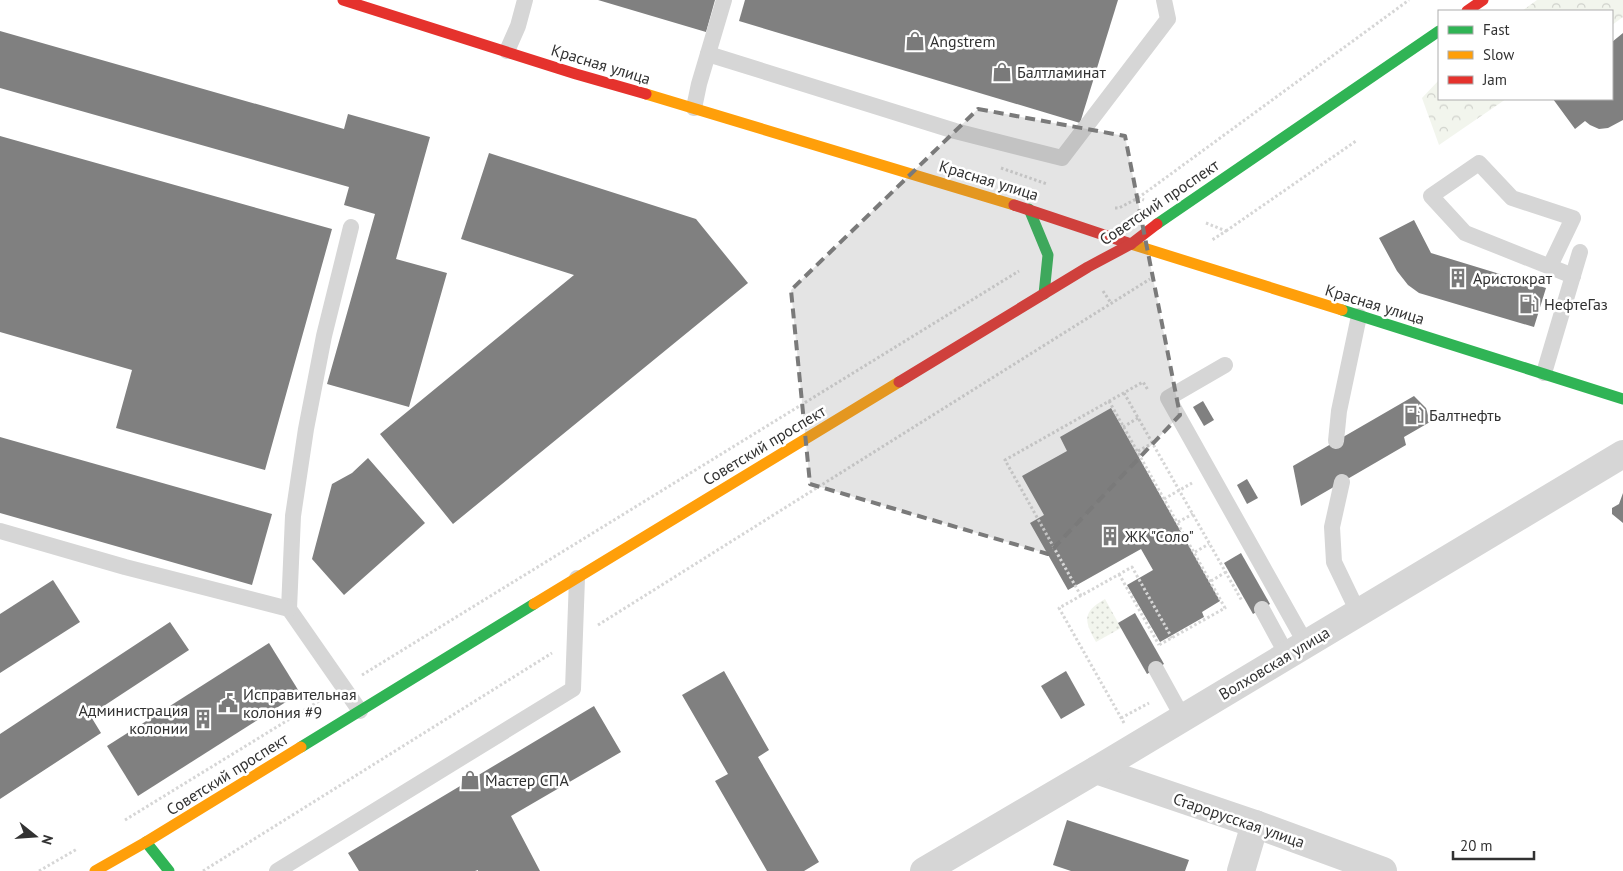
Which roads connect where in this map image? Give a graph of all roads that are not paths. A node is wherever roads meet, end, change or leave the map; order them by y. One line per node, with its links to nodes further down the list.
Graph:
1 (343, 0): 8 (main road, Красная улица)
2 (525, 0): 8 (lane)
3 (724, 0): 9 (lane)
4 (1164, 0): 9 (lane)
5 (1483, 0): 6 (main road)
6 (1468, 10)
7 (1438, 32): 13 (main road, Советский проспект)
8 (507, 51): 10 (main road, Красная улица)
9 (708, 54): 10 (lane)
10 (694, 108): 11 (main road, Красная улица)
11 (1029, 209): 13 (main road, Красная улица); 17 (main road)
12 (351, 227): 27 (lane)
13 (1131, 244): 17 (main road, Советский проспект); 18 (main road, Красная улица)
14 (1580, 252): 16 (lane)
15 (1550, 266): 15 (lane); 16 (lane)
16 (1574, 276): 20 (lane)
17 (1044, 294): 26 (main road, Советский проспект)
18 (1359, 316): 20 (main road, Красная улица); 22 (lane)
19 (1225, 366): 30 (lane)
20 (1544, 373): 21 (main road, Красная улица)
21 (1623, 399)
22 (1336, 441)
23 (1623, 454): 29 (street, Волховская улица)
24 (1342, 482): 29 (lane)
25 (0, 531): 27 (lane)
26 (577, 578): 32 (main road, Советский проспект); 39 (lane)
27 (289, 609): 32 (lane)
28 (1262, 609): 30 (lane)
29 (1358, 612): 30 (street, Волховская улица)
30 (1296, 649): 33 (street, Волховская улица)
31 (1156, 669): 33 (lane)
32 (360, 711): 36 (main road, Советский проспект)
33 (1183, 718): 34 (street, Волховская улица)
34 (1096, 770): 35 (street, Старорусская улица); 40 (street, Волховская улица)
35 (1255, 824): 41 (street); 42 (street, Старорусская улица)
36 (146, 842): 37 (main road, Советский проспект); 38 (main road)
37 (95, 871)
38 (169, 871)
39 (278, 871)
40 (924, 871)
41 (1241, 871)
42 (1382, 871)

